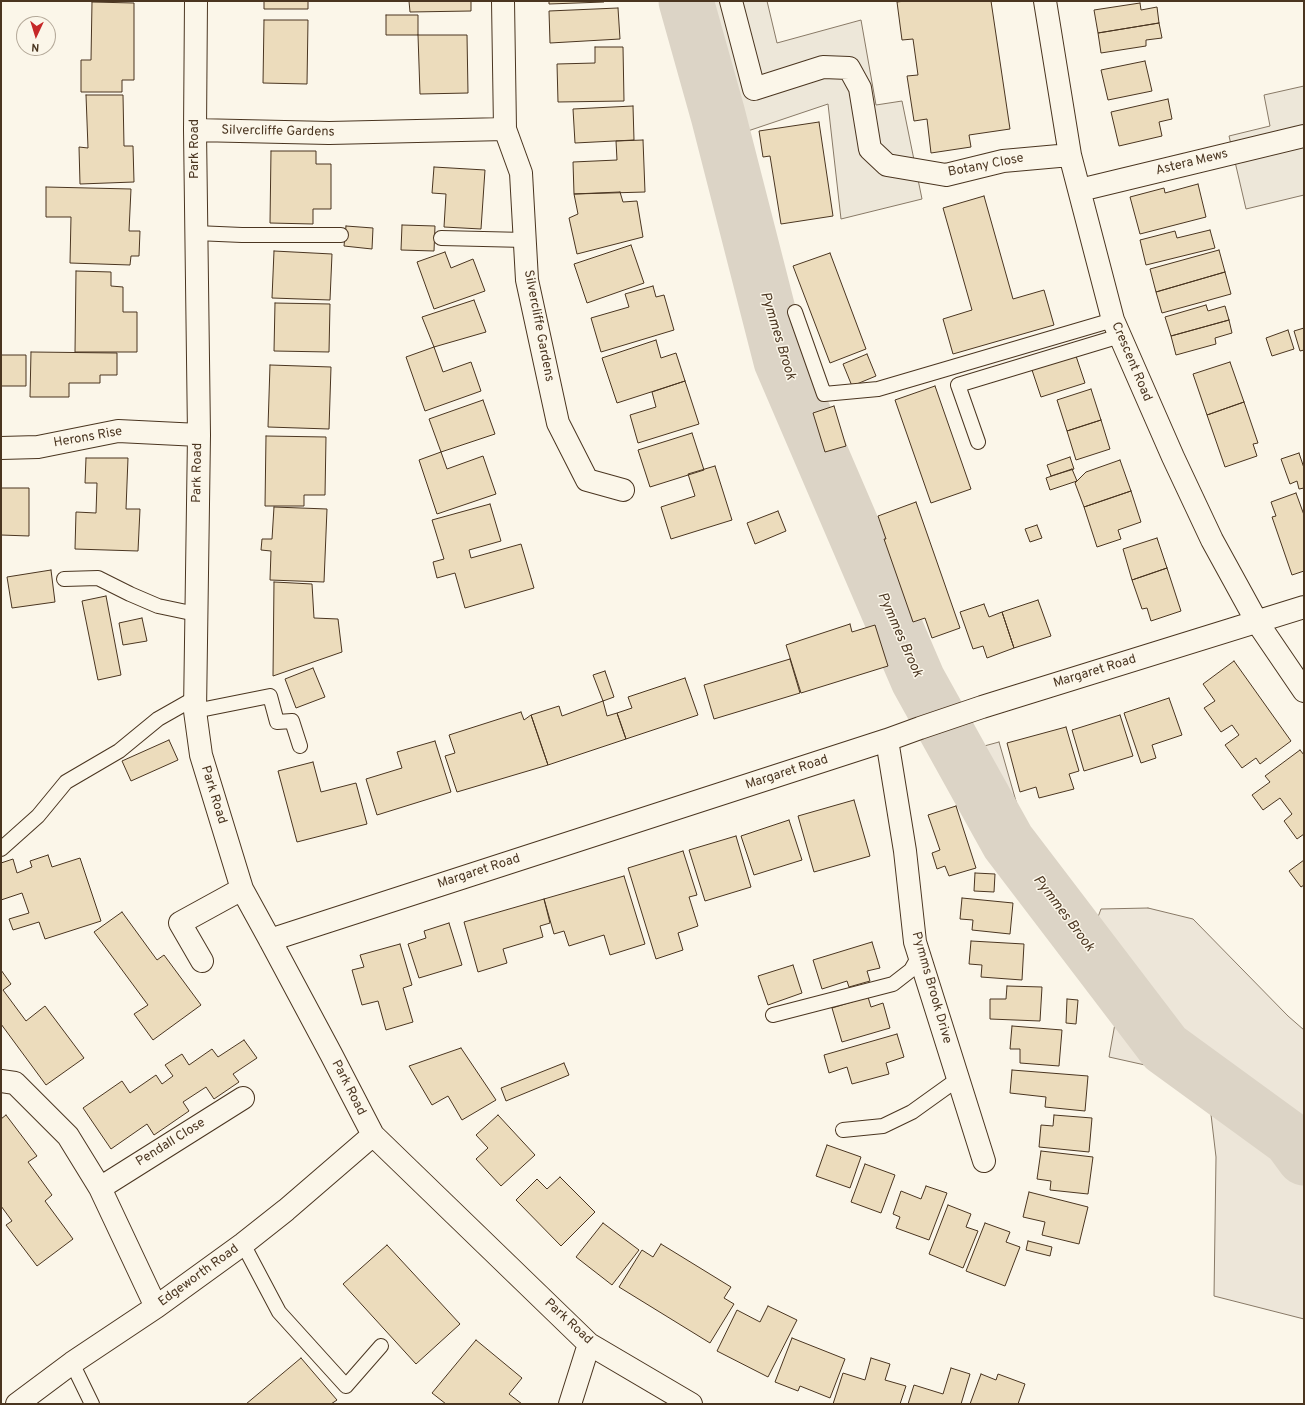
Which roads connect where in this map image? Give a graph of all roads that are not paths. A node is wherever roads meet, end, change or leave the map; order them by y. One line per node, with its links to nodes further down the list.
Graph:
1 (196, 1): 6 (street, Park Road)
2 (503, 1): 5 (street, Silvercliffe Gardens)
3 (731, 1): 8 (street, Botany Close)
4 (1045, 1): 8 (street, Crescent Road)
5 (505, 129): 6 (street, Silvercliffe Gardens); 13 (street, Silvercliffe Gardens)
6 (195, 130): 10 (street, Park Road)
7 (1304, 136): 9 (street, Astera Mews)
8 (1070, 155): 9 (street, Crescent Road)
9 (1080, 190): 15 (street, Crescent Road)
10 (196, 233): 11 (lane); 16 (street, Park Road)
11 (341, 235)
12 (441, 238): 13 (lane)
13 (525, 240): 19 (street, Silvercliffe Gardens)
14 (795, 312): 15 (lane)
15 (1116, 328): 17 (lane); 23 (street, Crescent Road)
16 (199, 435): 18 (street, Herons Rise); 22 (street, Park Road)
17 (978, 442)
18 (1, 448)
19 (623, 490)
20 (64, 580): 22 (lane)
21 (1304, 607): 23 (street, Margaret Road)
22 (196, 614): 25 (street, Park Road)
23 (1257, 622): 24 (street, Crescent Road); 26 (street, Margaret Road)
24 (1304, 691)
25 (195, 705): 27 (lane); 28 (lane); 29 (street, Park Road)
26 (887, 740): 30 (street, Margaret Road); 31 (street, Pymms Brook Drive)
27 (300, 746)
28 (1, 848)
29 (242, 889): 30 (street, Park Road); 32 (street)
30 (270, 940): 38 (street, Park Road)
31 (919, 956): 33 (lane); 34 (street, Pymms Brook Drive)
32 (202, 962)
33 (774, 1015)
34 (958, 1079): 37 (lane); 39 (street, Pymms Brook Drive)
35 (1, 1081): 40 (street)
36 (242, 1098): 40 (street, Pendall Close)
37 (843, 1130)
38 (373, 1135): 41 (street, Edgeworth Road); 43 (street, Park Road)
39 (984, 1161)
40 (100, 1188): 42 (street)
41 (243, 1244): 42 (street, Edgeworth Road); 44 (lane)
42 (156, 1307): 45 (street, Edgeworth Road)
43 (589, 1344): 48 (street); 49 (street, Park Road)
44 (381, 1346)
45 (72, 1363): 46 (street, Edgeworth Road); 47 (lane)
46 (17, 1404)
47 (92, 1404)
48 (570, 1404)
49 (691, 1404)

